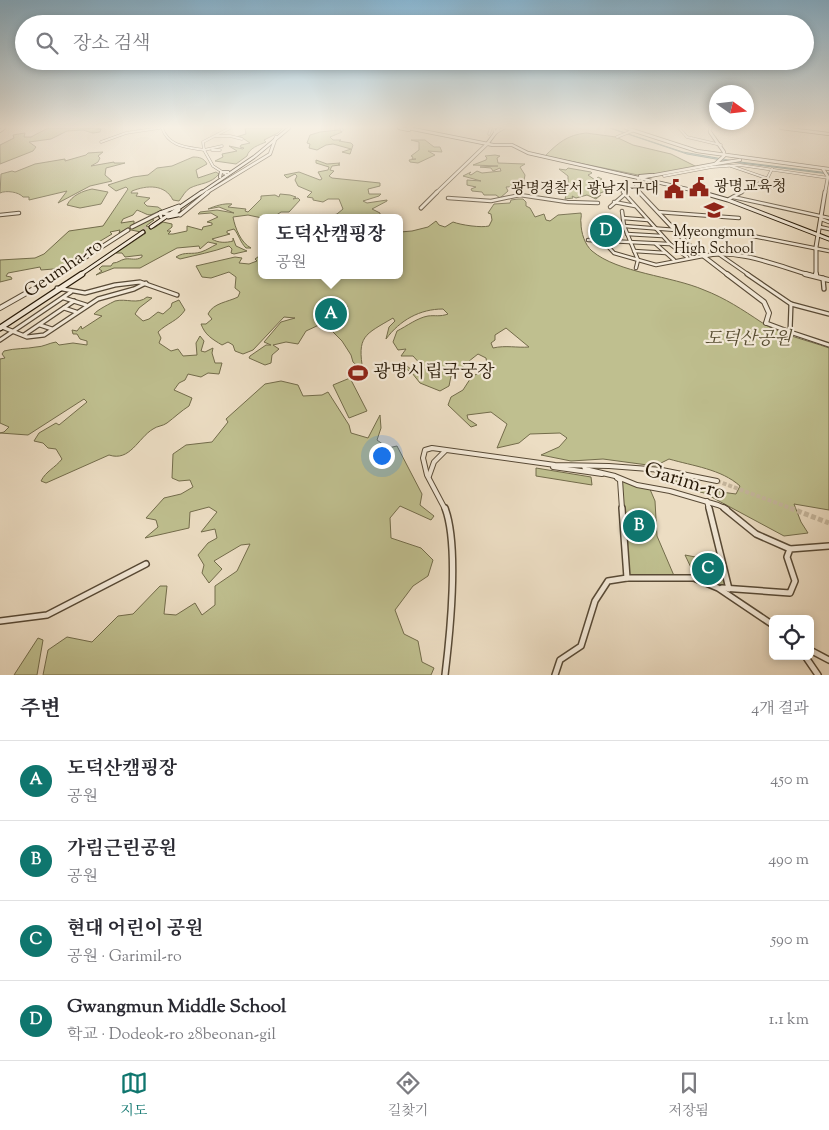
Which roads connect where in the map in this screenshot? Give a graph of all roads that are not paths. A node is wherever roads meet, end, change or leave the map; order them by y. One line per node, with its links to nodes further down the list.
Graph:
1 (209, 160): 15 (street)
2 (247, 160): 16 (main road)
3 (248, 160): 16 (main road)
4 (261, 160): 44 (street)
5 (469, 160): 37 (street)
6 (557, 160): 17 (main road)
7 (720, 160): 10 (street)
8 (752, 160): 9 (street)
9 (755, 160): 10 (street); 13 (street)
10 (714, 164): 18 (street)
11 (731, 166): 12 (street); 19 (street); 23 (street)
12 (772, 169): 21 (street); 23 (street)
13 (822, 169): 14 (street); 21 (street)
14 (829, 170)
15 (221, 172): 16 (main road); 20 (main road)
16 (226, 174): 20 (main road); 32 (main road)
17 (623, 174): 18 (main road); 22 (main road)
18 (652, 176): 22 (street); 24 (main road)
19 (664, 176)
20 (220, 177): 32 (main road)
21 (828, 177): 26 (street)
22 (639, 178): 24 (main road); 39 (street)
23 (767, 179): 29 (street)
24 (654, 181): 29 (main road)
25 (618, 186): 27 (street)
26 (827, 191): 34 (street)
27 (626, 194): 30 (street); 33 (street)
28 (448, 198): 31 (street)
29 (731, 198): 45 (street); 59 (main road)
30 (614, 202): 33 (street); 35 (street)
31 (598, 203)
32 (182, 205): 41 (main road); 43 (main road); 44 (main road)
33 (636, 206): 48 (street)
34 (823, 206): 36 (street); 45 (street)
35 (610, 207)
36 (829, 207)
37 (421, 208)
38 (622, 211): 46 (street)
39 (658, 212): 47 (street); 54 (street)
40 (19, 214): 42 (street)
41 (169, 214): 43 (main road); 44 (street); 50 (main road)
42 (0, 215)
43 (161, 215): 50 (main road); 90 (street)
44 (177, 215): 50 (main road)
45 (821, 217): 49 (street); 52 (street)
46 (623, 218): 48 (street); 51 (street)
47 (739, 218)
48 (648, 220): 53 (street)
49 (829, 220)
50 (158, 222)
51 (624, 226): 53 (street); 57 (street)
52 (820, 227): 55 (street); 59 (street)
53 (656, 228): 54 (street); 58 (street)
54 (672, 228): 66 (street); 71 (street)
55 (829, 229)
56 (142, 232): 80 (main road, Geumha-ro)
57 (627, 234): 58 (street); 63 (street)
58 (663, 236): 65 (street)
59 (818, 236): 60 (main road); 66 (street)
60 (829, 239)
61 (588, 240): 62 (street)
62 (603, 241): 63 (street); 73 (street)
63 (630, 242): 64 (street); 67 (street)
64 (655, 243): 65 (street); 69 (street)
65 (670, 244): 72 (street)
66 (816, 247): 68 (street); 76 (street)
67 (634, 251): 69 (street); 73 (street)
68 (829, 251)
69 (666, 253): 74 (street)
70 (717, 253): 71 (street); 76 (street); 88 (street)
71 (704, 256): 72 (street); 94 (street)
72 (688, 258): 74 (street)
73 (638, 260): 74 (street); 75 (street)
74 (675, 260)
75 (636, 268)
76 (816, 276): 77 (street)
77 (823, 278): 78 (street); 81 (street)
78 (829, 280)
79 (146, 283): 82 (street); 84 (street); 86 (street)
80 (58, 288): 83 (street); 96 (main road, Geumha-ro)
81 (824, 289)
82 (94, 290): 83 (street); 86 (street)
83 (72, 291): 85 (street)
84 (177, 295)
85 (63, 298): 87 (street); 98 (street)
86 (98, 299): 89 (street)
87 (74, 301): 89 (street); 91 (street)
88 (791, 304): 93 (street); 99 (street)
89 (87, 305): 92 (street)
90 (0, 308)
91 (63, 308): 92 (street); 95 (street)
92 (76, 312): 97 (street)
93 (829, 314)
94 (766, 323): 99 (street)
95 (40, 324): 97 (street); 100 (street)
96 (1, 326): 98 (street)
97 (52, 329): 100 (street)
98 (12, 331): 100 (street); 101 (street)
99 (790, 332): 102 (street)
100 (24, 336)
101 (0, 340)
102 (829, 345)
103 (429, 449): 104 (street); 105 (street); 109 (street)
104 (446, 451): 105 (street); 106 (street)
105 (437, 457): 109 (street)
106 (538, 463): 107 (street); 108 (street)
107 (584, 466): 108 (street); 110 (street)
108 (615, 476): 111 (street, Garim-ro); 115 (street)
109 (429, 477): 123 (street)
110 (717, 481)
111 (708, 501): 113 (street, Garim-ro); 117 (street)
112 (829, 546): 113 (street)
113 (790, 549): 117 (street)
114 (146, 564): 118 (street)
115 (627, 578): 116 (street); 124 (street)
116 (718, 588): 117 (street); 119 (street)
117 (728, 589)
118 (0, 621)
119 (769, 622)
120 (814, 652): 122 (street)
121 (808, 660): 125 (street)
122 (829, 660)
123 (445, 675)
124 (554, 675)
125 (818, 675)

